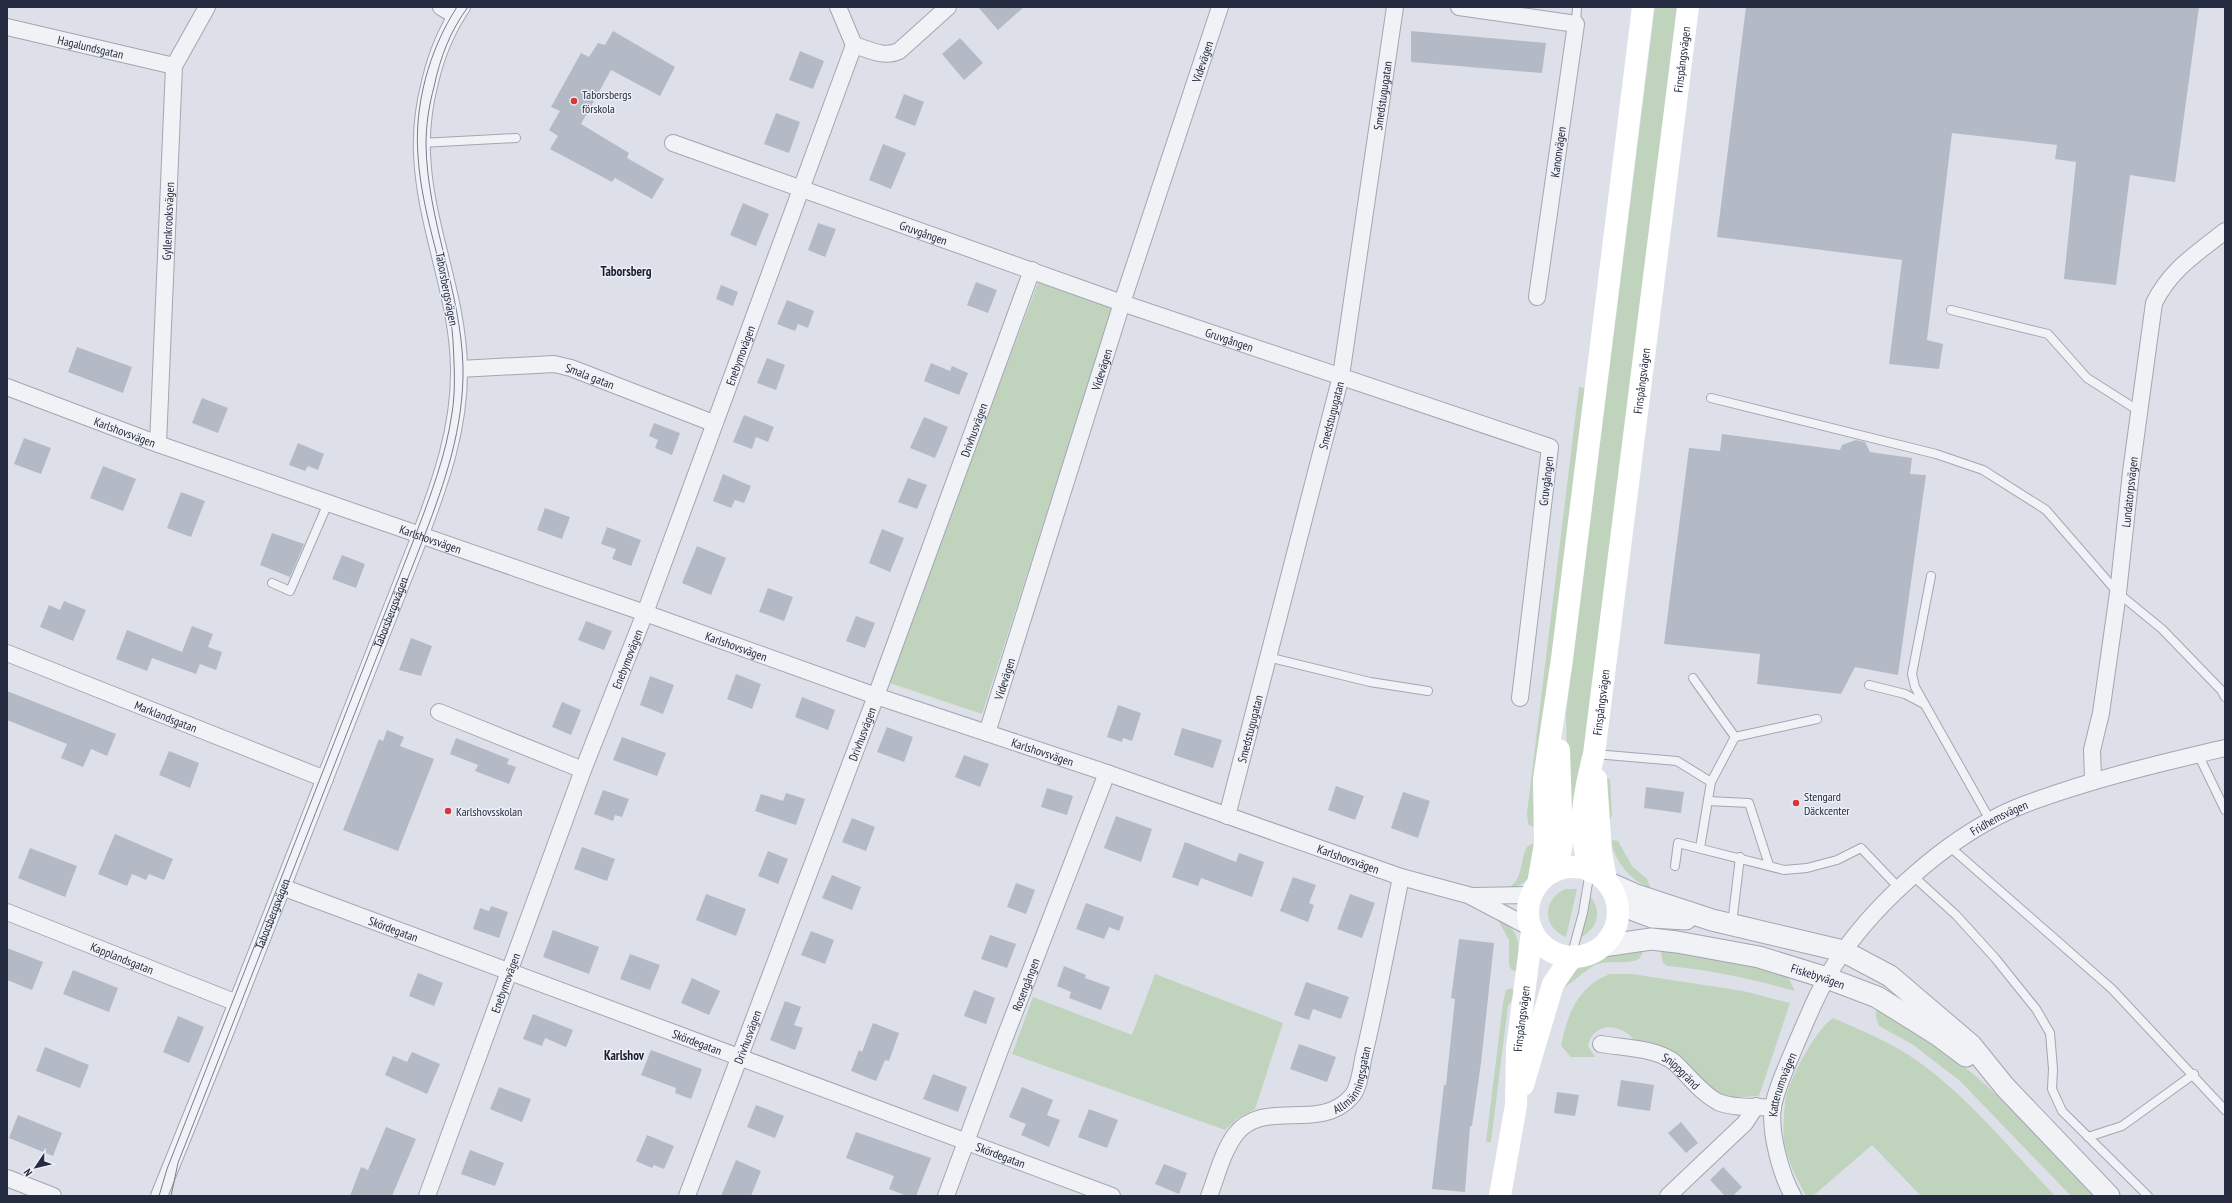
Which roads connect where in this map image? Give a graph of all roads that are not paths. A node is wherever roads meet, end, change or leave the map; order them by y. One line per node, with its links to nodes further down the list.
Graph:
1 (207, 7): 15 (street, Gyllenkrooksvägen)
2 (441, 7): 11 (street)
3 (838, 7): 14 (street)
4 (948, 7): 14 (street)
5 (1220, 7): 23 (street, Videvägen)
6 (1396, 7): 26 (street, Smedstugugatan)
7 (1459, 7): 12 (street)
8 (1577, 7): 12 (lane, Kanonvägen)
9 (1644, 7): 42 (main road, Finspångsvägen)
10 (1688, 7): 53 (main road, Finspångsvägen)
11 (459, 11): 17 (street, Taborsbergsvägen)
12 (1576, 24): 22 (street, Kanonvägen)
13 (7, 27): 15 (street, Hagalundsgatan)
14 (854, 45): 19 (street, Enebymovägen)
15 (174, 66): 31 (street, Gyllenkrooksvägen)
16 (516, 138): 17 (lane)
17 (421, 143): 25 (street, Taborsbergsvägen)
18 (673, 143): 19 (street, Gruvgången)
19 (800, 189): 21 (street, Gruvgången); 30 (street, Enebymovägen)
20 (2225, 231): 29 (street, Lundatorpsvägen)
21 (1032, 270): 23 (street, Gruvgången); 44 (street, Drivhusvägen)
22 (1537, 297)
23 (1122, 303): 26 (street, Gruvgången); 50 (street, Videvägen)
24 (1951, 310): 29 (lane)
25 (459, 368): 30 (street, Smala gatan); 33 (street, Taborsbergsvägen)
26 (1341, 376): 39 (street, Smedstugugatan); 45 (street, Gruvgången)
27 (7, 387): 31 (street, Karlshovsvägen)
28 (1711, 398): 36 (lane)
29 (2139, 411): 36 (street, Lundatorpsvägen)
30 (713, 423): 37 (street, Enebymovägen)
31 (158, 444): 32 (street, Karlshovsvägen)
32 (328, 504): 33 (street, Karlshovsvägen); 35 (lane)
33 (420, 536): 37 (street, Karlshovsvägen); 57 (street, Taborsbergsvägen)
34 (1931, 576): 47 (lane)
35 (272, 583)
36 (2118, 593): 46 (lane); 59 (street, Lundatorpsvägen)
37 (645, 613): 44 (street, Karlshovsvägen); 55 (street, Enebymovägen)
38 (7, 653): 57 (street, Marklandsgatan)
39 (1267, 657): 43 (lane); 62 (street, Smedstugugatan)
40 (1693, 678): 51 (lane)
41 (1869, 684): 47 (lane)
42 (1559, 687): 69 (main road, Finspångsvägen); 74 (main road, Finspångsvägen)
43 (1428, 691)
44 (876, 696): 50 (street, Karlshovsvägen); 88 (street, Drivhusvägen)
45 (1520, 698)
46 (2225, 698)
47 (1924, 704): 63 (lane)
48 (439, 712): 55 (street)
49 (1817, 719): 51 (lane)
50 (987, 733): 56 (street, Karlshovsvägen)
51 (1734, 737): 58 (lane)
52 (2225, 748): 54 (street, Fridhemsvägen)
53 (1594, 754): 58 (lane); 72 (main road, Finspångsvägen)
54 (2198, 754): 59 (street, Fridhemsvägen); 61 (lane)
55 (583, 770): 84 (street, Enebymovägen)
56 (1107, 773): 62 (street, Karlshovsvägen); 96 (street, Rosengången)
57 (325, 779): 73 (street, Taborsbergsvägen)
58 (1711, 782): 60 (lane)
59 (2093, 782): 63 (street, Fridhemsvägen)
60 (1708, 801): 65 (lane); 67 (lane)
61 (2225, 810)
62 (1227, 816): 71 (street, Karlshovsvägen)
63 (1990, 820): 64 (street, Fridhemsvägen)
64 (1950, 847): 70 (street, Fridhemsvägen); 89 (lane)
65 (1700, 848): 66 (lane); 68 (lane)
66 (1740, 857): 67 (lane); 79 (lane)
67 (1769, 865): 75 (lane)
68 (1675, 866)
69 (1557, 870): 72 (main road); 74 (main road)
70 (1914, 876): 75 (street, Fridhemsvägen); 95 (lane)
71 (1401, 877): 76 (street, Karlshovsvägen); 104 (street, Allmänningsgatan)
72 (1602, 878): 77 (main road, Finspångsvägen); 79 (street, Fiskebyvägen); 83 (lane)
73 (282, 887): 84 (street, Skördegatan); 86 (street, Taborsbergsvägen)
74 (1534, 889): 76 (street, Karlshovsvägen); 80 (main road, Finspångsvägen)
75 (1900, 889): 82 (street, Fridhemsvägen)
76 (1468, 895): 80 (street, Karlshovsvägen)
77 (1618, 904): 79 (street, Fiskebyvägen); 81 (main road)
78 (7, 912): 86 (street, Kapplandsgatan)
79 (1722, 923): 82 (street, Fiskebyvägen)
80 (1531, 930): 83 (main road); 91 (main road, Finspångsvägen)
81 (1603, 946): 83 (main road); 85 (street, Fiskebyvägen)
82 (1843, 952): 85 (street, Fridhemsvägen); 90 (street, Fiskebyvägen)
83 (1570, 958): 91 (main road, Finspångsvägen)
84 (509, 970): 88 (street, Skördegatan); 100 (street, Enebymovägen)
85 (1827, 978): 90 (street, Fiskebyvägen); 93 (street, Katterumsvägen)
86 (237, 1003): 99 (street, Taborsbergsvägen)
87 (1601, 1044): 92 (street, Snippgränd)
88 (741, 1057): 96 (street, Skördegatan); 101 (street, Drivhusvägen)
89 (2194, 1074): 94 (lane); 95 (lane)
90 (2005, 1087): 108 (street, Fiskebyvägen)
91 (1516, 1105): 105 (main road, Finspångsvägen)
92 (1756, 1106): 93 (street, Snippgränd); 106 (street)
93 (1773, 1108): 107 (street, Katterumsvägen)
94 (2225, 1110)
95 (2088, 1137): 109 (lane)
96 (966, 1141): 102 (street, Rosengången); 103 (street, Skördegatan)
97 (7, 1178): 98 (street)
98 (53, 1196)
99 (159, 1196)
100 (426, 1196)
101 (687, 1196)
102 (946, 1196)
103 (1112, 1196)
104 (1209, 1196)
105 (1500, 1196)
106 (1668, 1196)
107 (1793, 1196)
108 (2109, 1196)
109 (2148, 1196)

